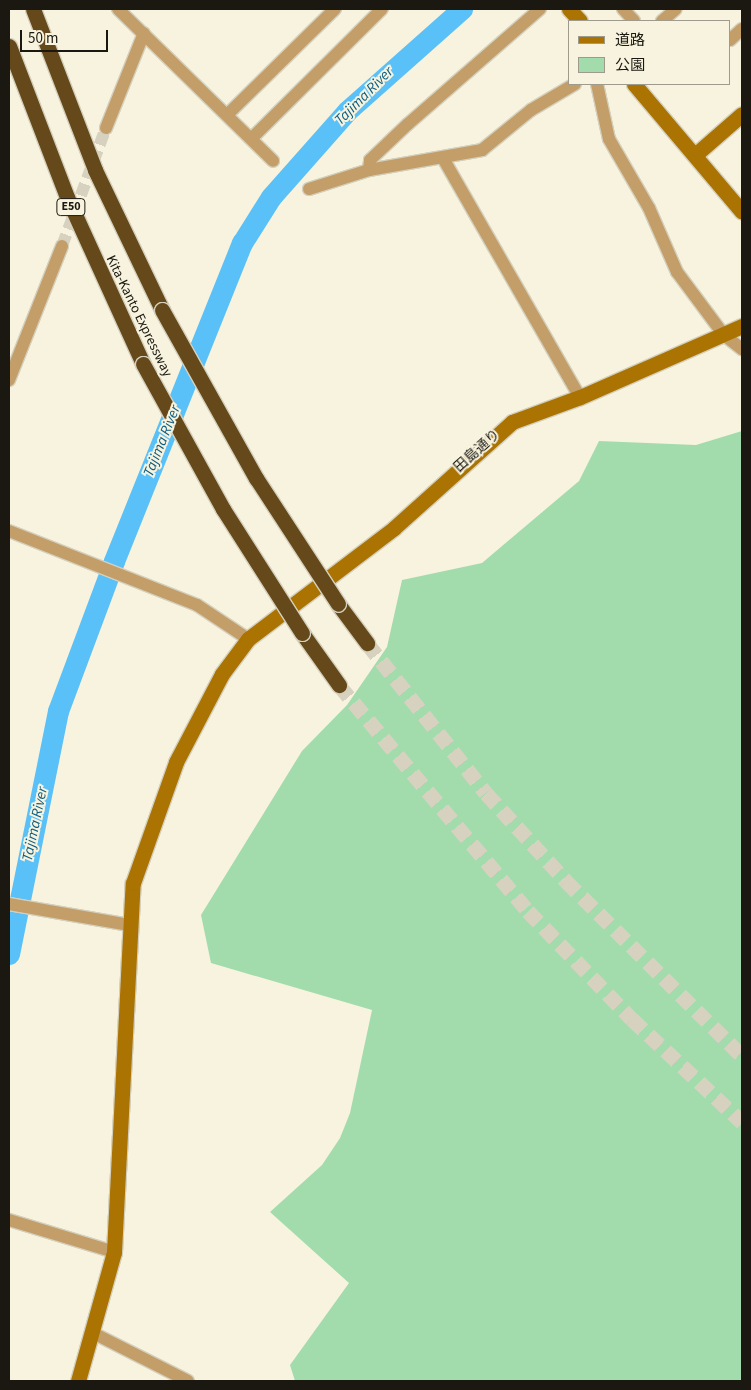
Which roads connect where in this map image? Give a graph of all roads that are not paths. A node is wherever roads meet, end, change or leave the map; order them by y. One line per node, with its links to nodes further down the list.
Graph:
1 (33, 9): 37 (highway, Kita-Kanto Expressway / E50, bridge)
2 (118, 9): 13 (street)
3 (335, 9): 19 (street)
4 (382, 9): 22 (street)
5 (540, 9): 26 (street)
6 (570, 9): 9 (street)
7 (623, 9): 10 (street)
8 (676, 9): 11 (street)
9 (579, 20)
10 (633, 20)
11 (663, 20)
12 (742, 30): 14 (street)
13 (144, 33): 19 (street); 21 (street)
14 (731, 39)
15 (9, 46): 38 (highway, Kita-Kanto Expressway / E50, bridge)
16 (573, 85): 24 (street)
17 (597, 85): 31 (street)
18 (635, 85): 23 (street)
19 (228, 114): 22 (street)
20 (742, 114): 23 (street)
21 (106, 128)
22 (252, 138): 25 (street)
23 (695, 155): 28 (street)
24 (444, 160): 26 (street); 34 (street)
25 (273, 161)
26 (369, 170): 27 (street)
27 (309, 188)
28 (742, 212)
29 (62, 246): 33 (street)
30 (742, 326): 31 (street, 田島通り)
31 (724, 335): 32 (street); 34 (street, 田島通り)
32 (742, 349)
33 (9, 380)
34 (580, 397): 36 (street, 田島通り)
35 (9, 531): 36 (street)
36 (248, 639): 40 (street, 田島通り)
37 (367, 643)
38 (339, 686)
39 (9, 904): 40 (street)
40 (129, 925): 42 (street, 田島通り)
41 (9, 1220): 42 (street)
42 (114, 1252): 43 (street, 田島通り)
43 (95, 1334): 44 (street, 田島通り); 45 (street)
44 (78, 1381)
45 (188, 1381)

